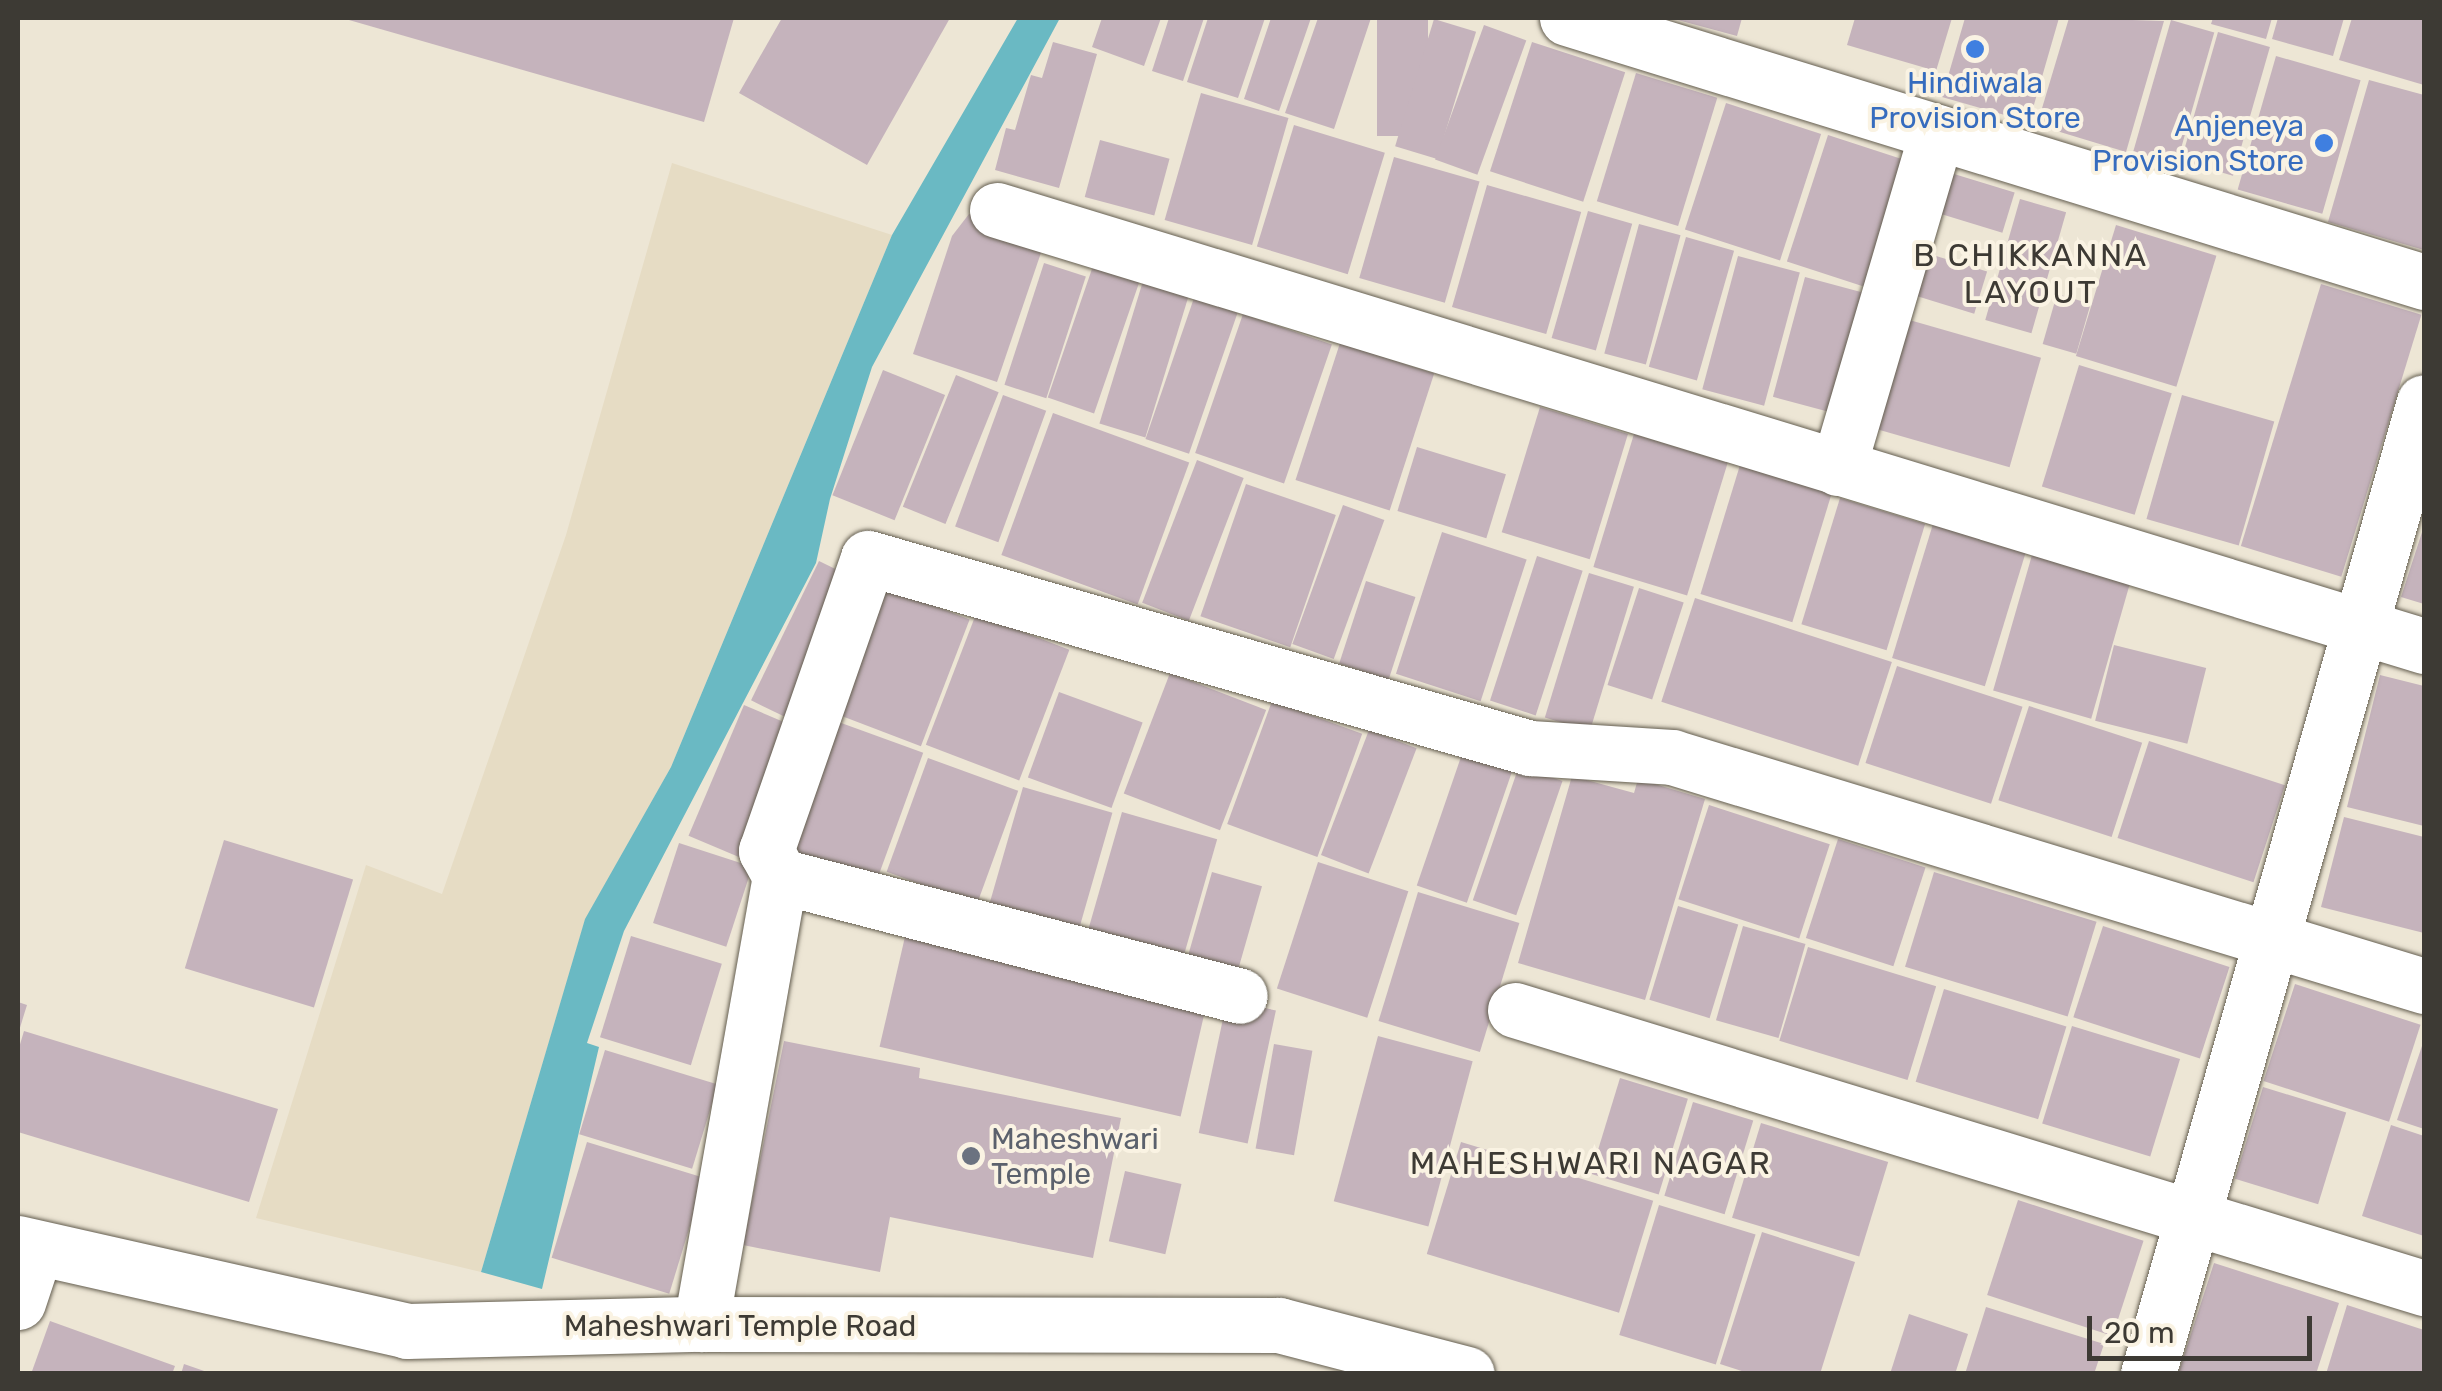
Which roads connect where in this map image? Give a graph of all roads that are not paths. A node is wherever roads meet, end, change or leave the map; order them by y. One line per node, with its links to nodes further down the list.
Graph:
1 (1567, 18): 2 (street)
2 (1938, 132): 4 (street); 6 (street)
3 (997, 210): 6 (street)
4 (2424, 282)
5 (2424, 402): 7 (street)
6 (1838, 468): 7 (street)
7 (2361, 627): 8 (street); 10 (street)
8 (2424, 646)
9 (780, 876): 10 (street); 12 (street); 18 (street)
10 (2271, 939): 11 (street); 14 (street)
11 (2424, 986)
12 (1240, 996)
13 (1515, 1010): 14 (street)
14 (2192, 1217): 16 (street); 21 (street)
15 (27, 1246): 17 (street); 19 (street, Maheshwari Temple Road)
16 (2424, 1288)
17 (18, 1302)
18 (701, 1324): 19 (street, Maheshwari Temple Road); 20 (street, Maheshwari Temple Road)
19 (399, 1352)
20 (1466, 1374)
21 (2148, 1374)

